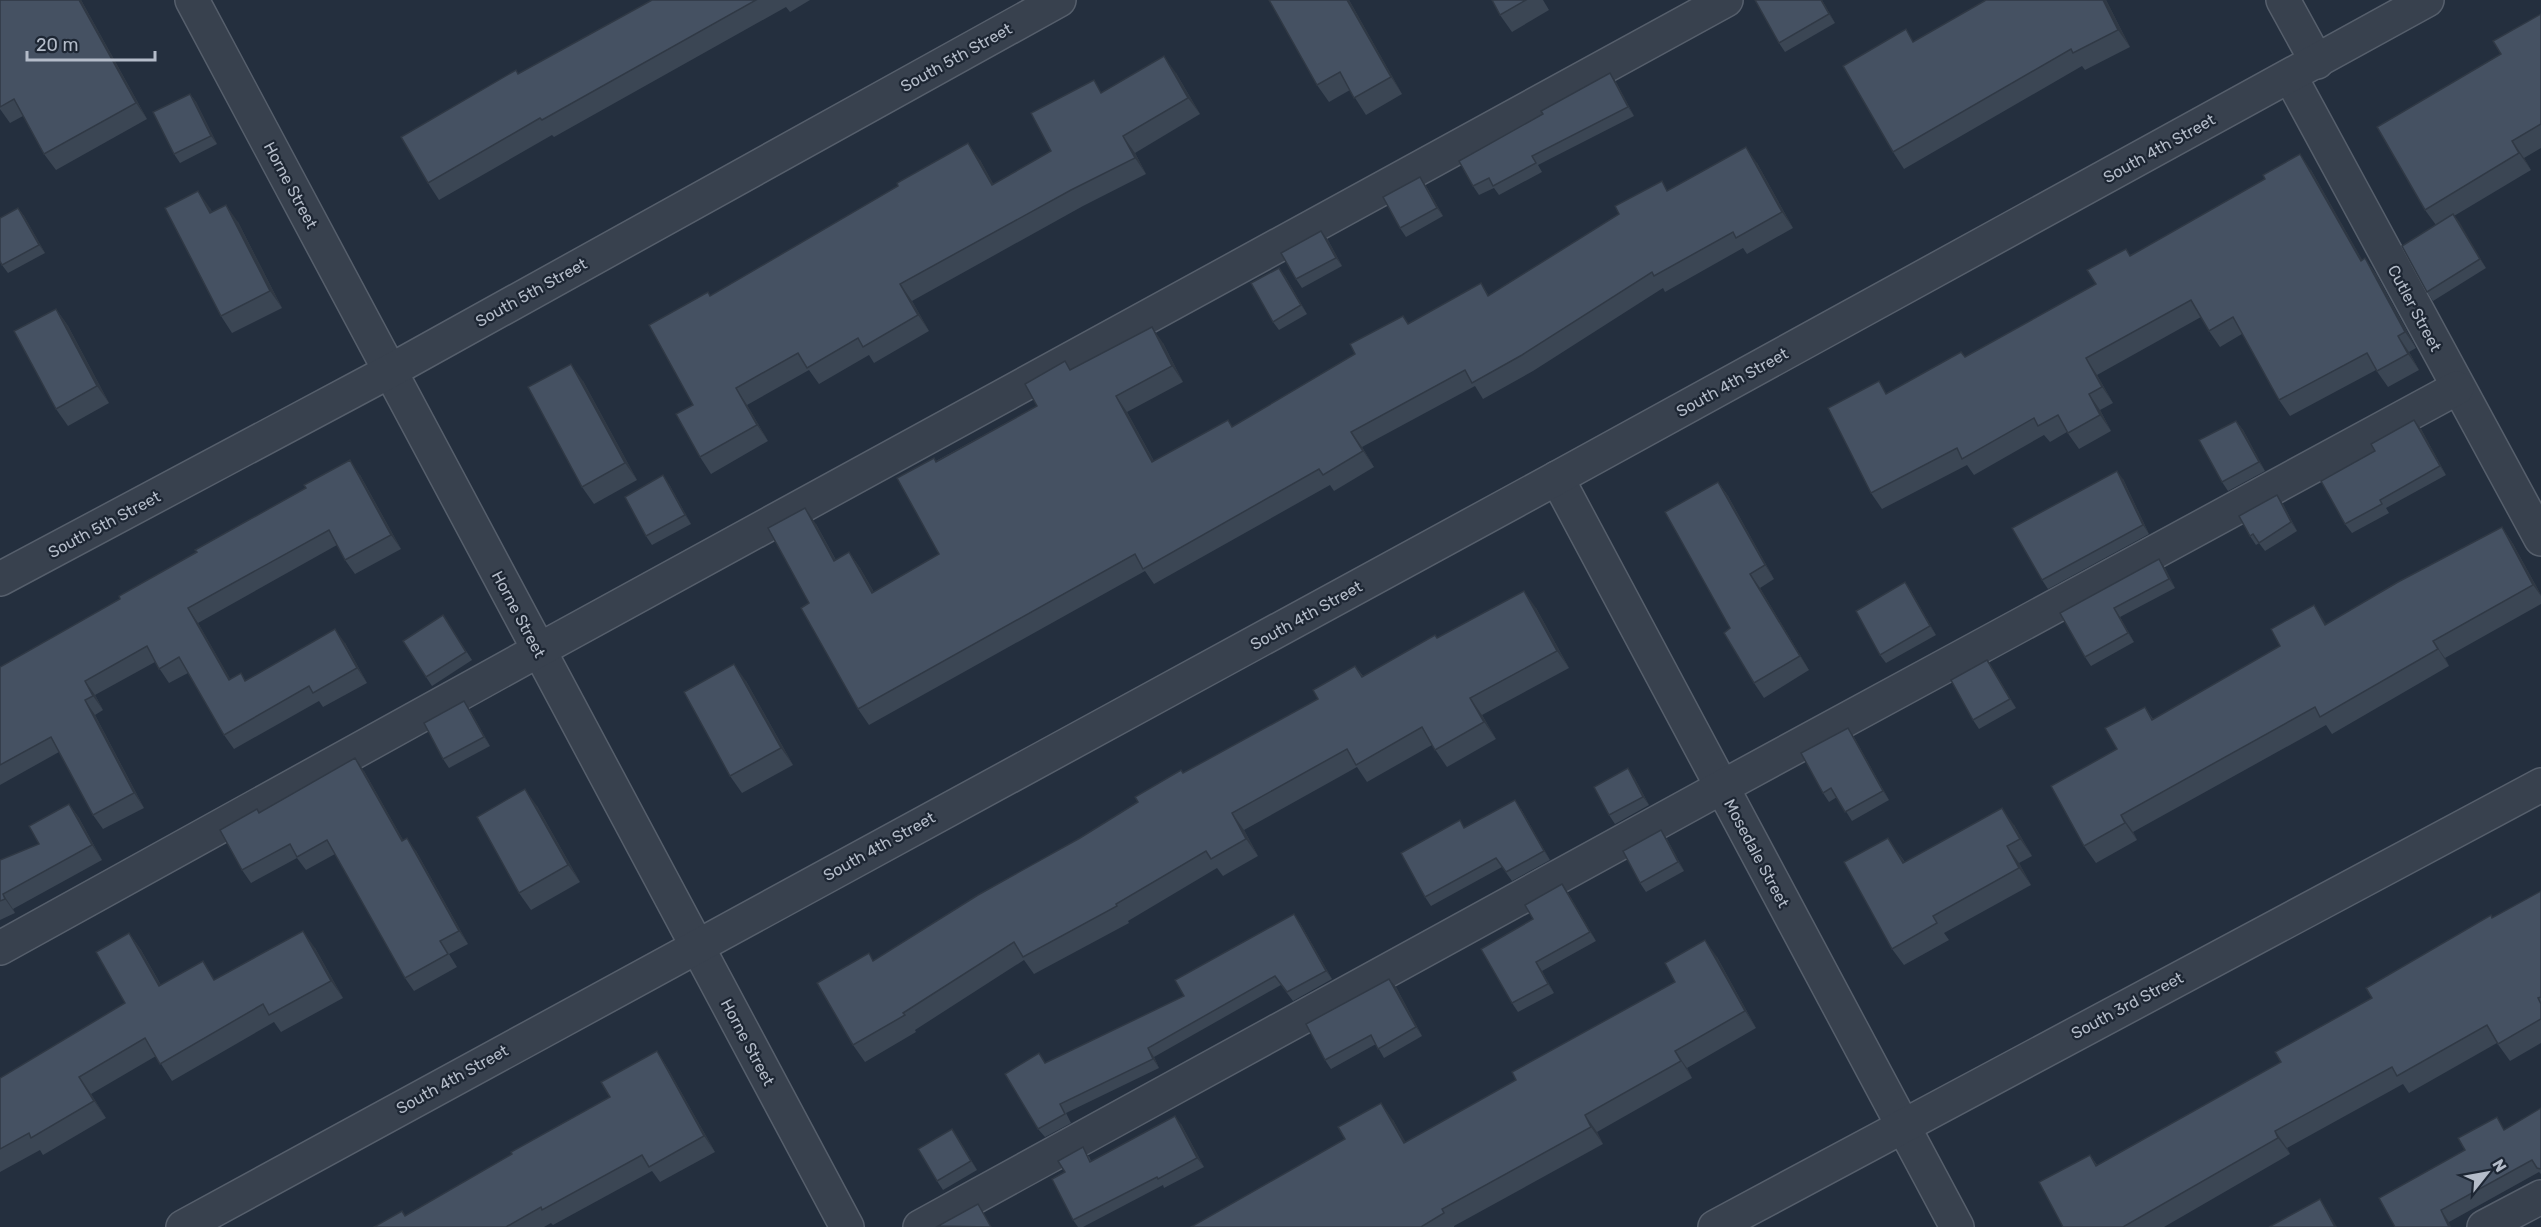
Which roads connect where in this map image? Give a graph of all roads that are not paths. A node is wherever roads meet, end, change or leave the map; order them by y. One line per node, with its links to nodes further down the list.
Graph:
1 (192, 0): 7 (street, Horne Street)
2 (1059, 0): 7 (street, South 5th Street)
3 (1726, 0): 12 (street)
4 (2283, 0): 6 (street, Cutler Street)
5 (2427, 0): 6 (street, South 4th Street)
6 (2303, 69): 8 (street, Cutler Street); 9 (street, South 4th Street)
7 (390, 371): 11 (street, South 5th Street); 12 (street, Horne Street)
8 (2457, 388): 10 (street, Cutler Street); 14 (street)
9 (1557, 478): 14 (street, Mosedale Street); 15 (street, South 4th Street)
10 (2541, 539)
11 (0, 579)
12 (539, 650): 15 (street, Horne Street); 16 (street)
13 (2541, 785): 17 (street, South 3rd Street)
14 (1722, 787): 17 (street, Mosedale Street); 21 (street)
15 (696, 945): 19 (street, South 4th Street); 20 (street, Horne Street)
16 (0, 948)
17 (1902, 1125): 22 (street, South 3rd Street); 23 (street, Mosedale Street)
18 (2541, 1197): 24 (street)
19 (183, 1227)
20 (847, 1227)
21 (921, 1227)
22 (1714, 1227)
23 (1957, 1227)
24 (2484, 1227)

